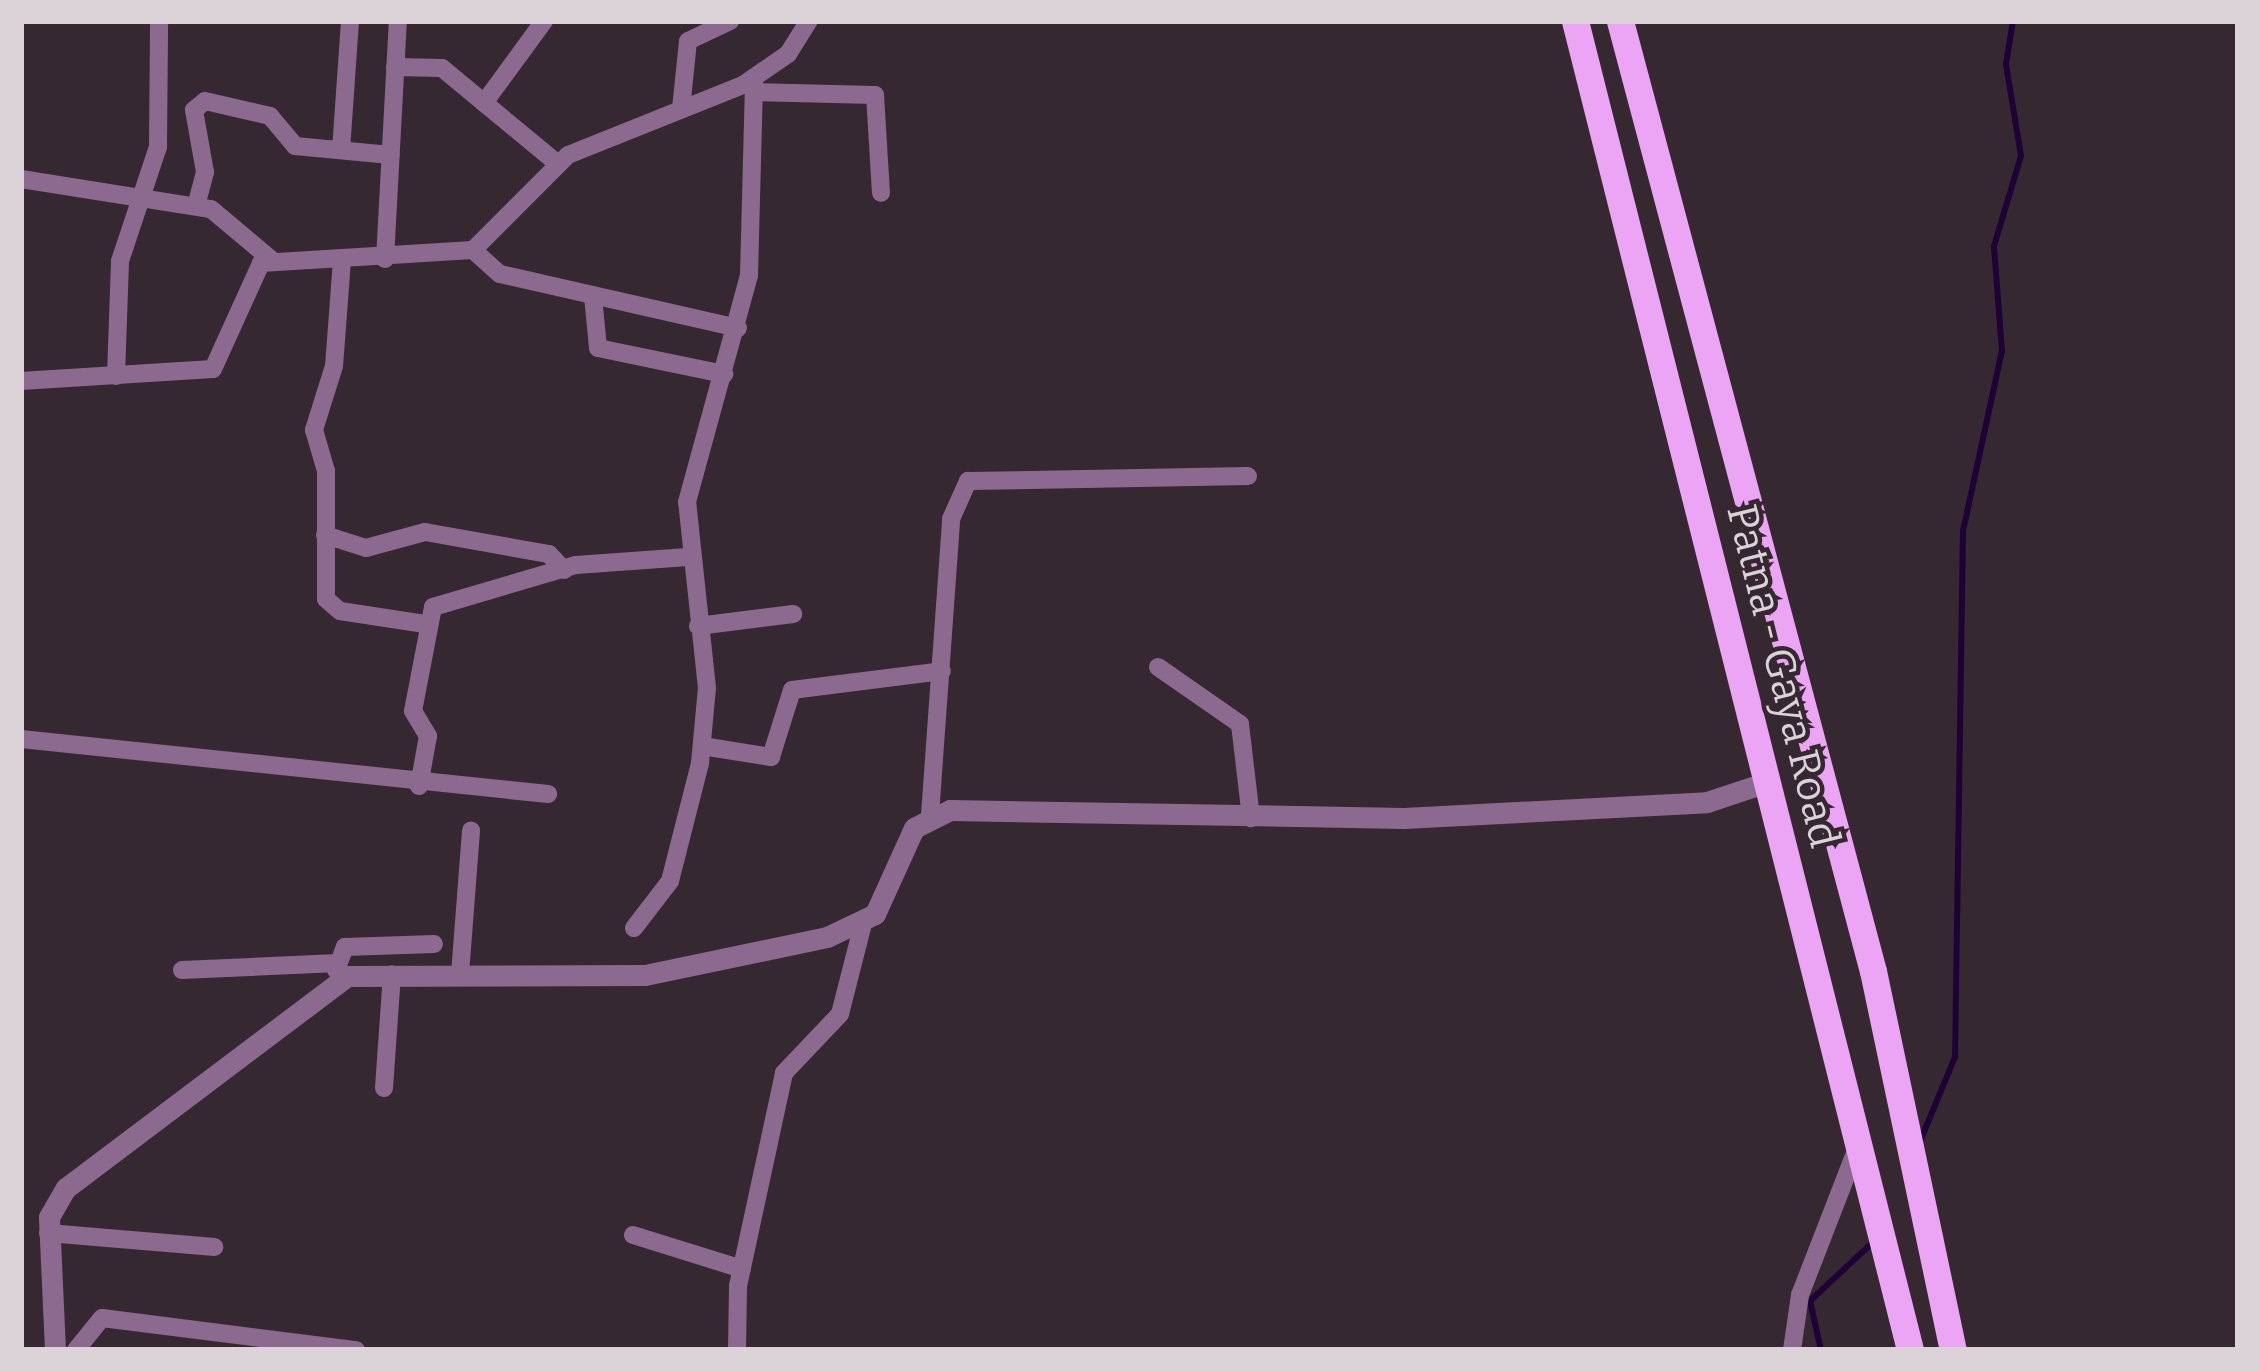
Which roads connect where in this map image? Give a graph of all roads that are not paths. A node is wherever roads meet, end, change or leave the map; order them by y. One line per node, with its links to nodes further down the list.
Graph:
1 (159, 21): 18 (street)
2 (350, 21): 13 (street)
3 (398, 21): 9 (street)
4 (544, 21): 11 (street)
5 (730, 21): 12 (street)
6 (809, 21): 10 (street)
7 (1575, 21): 40 (main road, Patna - Gaya Road)
8 (1620, 21): 65 (main road)
9 (395, 68): 11 (street); 14 (street)
10 (754, 85): 12 (street); 17 (street); 25 (street)
11 (484, 103): 15 (street)
12 (681, 110): 15 (street)
13 (341, 150): 14 (street); 19 (street)
14 (391, 154): 21 (street)
15 (558, 164): 20 (street)
16 (21, 179): 18 (street)
17 (880, 193)
18 (140, 194): 19 (street); 27 (street)
19 (196, 206): 22 (street)
20 (472, 250): 21 (street); 24 (street)
21 (385, 259): 23 (street)
22 (273, 260): 23 (street); 27 (street)
23 (342, 260): 30 (street)
24 (593, 296): 25 (street); 26 (street)
25 (737, 328): 26 (street)
26 (724, 374): 31 (street)
27 (116, 376): 28 (street)
28 (21, 381)
29 (1248, 476): 37 (street)
30 (325, 535): 32 (street); 34 (street)
31 (688, 557): 32 (street); 35 (street)
32 (564, 570): 34 (street)
33 (793, 614): 35 (street)
34 (424, 624): 41 (street)
35 (698, 626): 39 (street)
36 (1158, 667): 44 (street)
37 (942, 671): 39 (street); 43 (street)
38 (21, 739): 41 (street)
39 (702, 746): 47 (street)
40 (1767, 782): 44 (street); 54 (main road, Patna - Gaya Road)
41 (418, 786): 42 (street)
42 (548, 794)
43 (930, 815): 44 (street); 46 (street)
44 (1252, 818)
45 (471, 830): 52 (street)
46 (862, 924): 52 (street); 58 (street)
47 (634, 928)
48 (434, 944): 50 (street)
49 (182, 970): 50 (street)
50 (336, 972): 51 (street); 55 (street)
51 (392, 974): 52 (street); 53 (street)
52 (460, 974)
53 (385, 1088)
54 (1855, 1153): 63 (street); 64 (main road, Patna - Gaya Road)
55 (49, 1233): 57 (street); 59 (street)
56 (634, 1234): 58 (street)
57 (214, 1247)
58 (742, 1269): 62 (street)
59 (55, 1350)
60 (76, 1350): 61 (street)
61 (356, 1350)
62 (737, 1350)
63 (1792, 1350)
64 (1910, 1350)
65 (1953, 1350)

